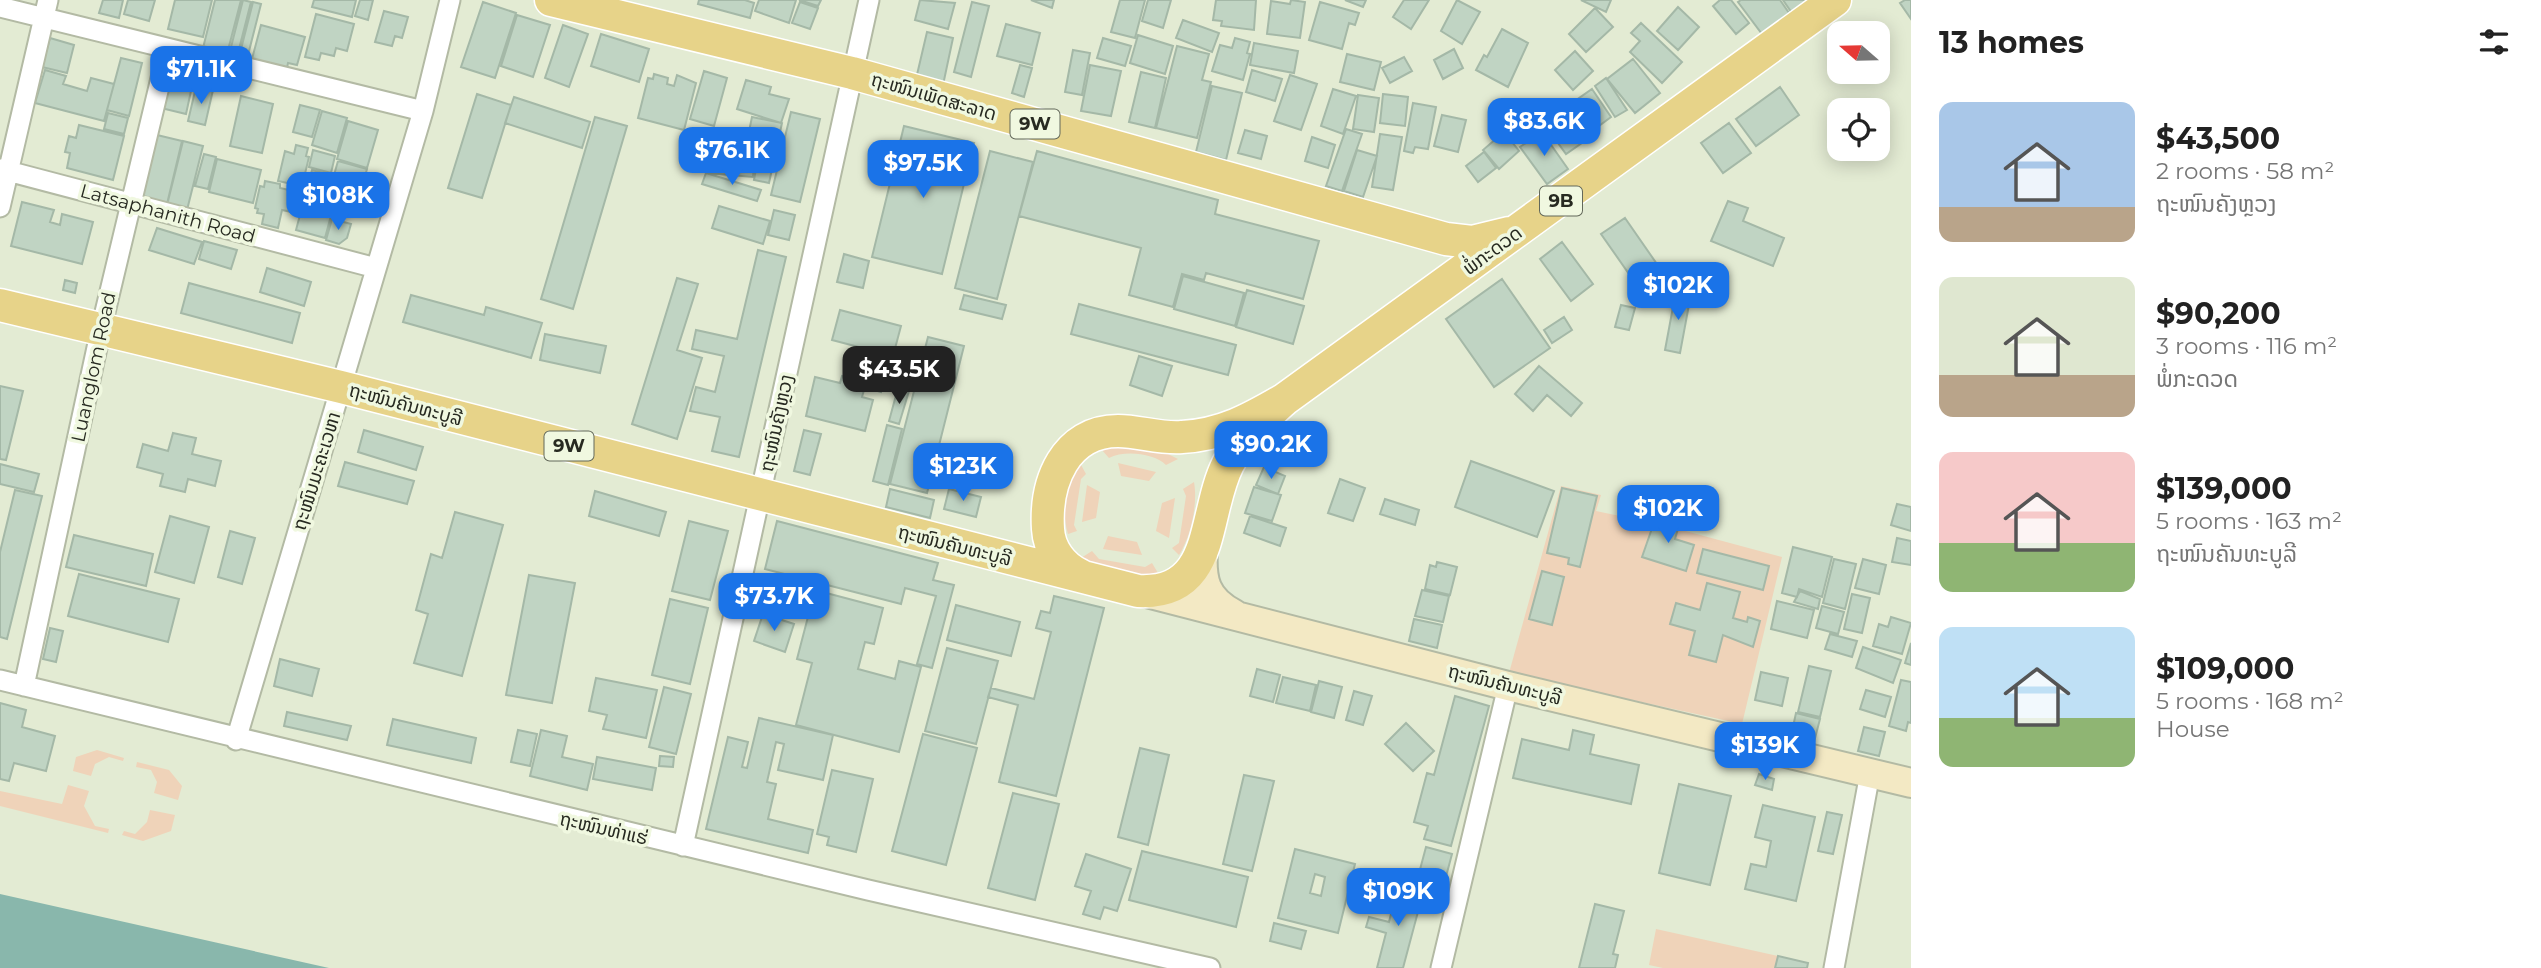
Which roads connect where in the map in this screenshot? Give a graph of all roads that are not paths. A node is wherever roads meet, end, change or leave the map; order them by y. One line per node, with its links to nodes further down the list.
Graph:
1 (450, 0): 9 (street, ຖະໜົນມະຄະເວຫາ)
2 (551, 0): 8 (main road, ຖະໜົນເພັດສະລາດ / 9W)
3 (869, 0): 8 (street, ຖະໜົນຄັງຫຼວງ)
4 (1835, 0): 14 (main road, ພໍ່ກະດວດ / 9B)
5 (0, 6): 6 (street)
6 (46, 9): 7 (street); 10 (street)
7 (168, 49): 9 (street); 11 (street, Luanglom Road)
8 (852, 73): 13 (main road, ຖະໜົນເພັດສະລາດ / 9W); 21 (street, ຖະໜົນຄັງຫຼວງ)
9 (423, 111): 15 (street, ຖະໜົນມະຄະເວຫາ)
10 (5, 170): 11 (street, Latsaphanith Road); 12 (street)
11 (130, 204): 15 (street, Latsaphanith Road); 18 (street, Luanglom Road)
12 (0, 207)
13 (1416, 232): 14 (main road, ຖະໜົນເພັດສະລາດ / 9W); 16 (main road)
14 (1517, 232): 16 (main road, ພໍ່ກະດວດ / 9B)
15 (376, 268): 19 (street, ຖະໜົນມະຄະເວຫາ)
16 (1423, 299): 20 (main road, ພໍ່ກະດວດ / 9B)
17 (0, 305): 18 (main road, ຖະໜົນຄັນທະບູລີ / 9W)
18 (101, 329): 19 (main road, ຖະໜົນຄັນທະບູລີ / 9W); 27 (street, Luanglom Road)
19 (341, 387): 21 (main road, ຖະໜົນຄັນທະບູລີ / 9W); 29 (street, ຖະໜົນມະຄະເວຫາ)
20 (1285, 399): 22 (main road, 9B); 23 (main road, 9B)
21 (760, 496): 23 (main road, ຖະໜົນຄັນທະບູລີ / 9W); 32 (street, ຖະໜົນຄັງຫຼວງ)
22 (1203, 549): 24 (main road, 9B); 25 (street)
23 (1091, 579): 24 (main road, ຖະໜົນຄັນທະບູລີ / 9W)
24 (1138, 591): 25 (street, ຖະໜົນຄັນທະບູລີ)
25 (1242, 619): 28 (street, ຖະໜົນຄັນທະບູລີ)
26 (0, 680): 27 (street, ຖະໜົນທ່າແຮ່)
27 (24, 686): 29 (street, ຖະໜົນທ່າແຮ່)
28 (1508, 686): 30 (street, ຖະໜົນຄັນທະບູລີ); 34 (street)
29 (236, 740): 32 (street, ຖະໜົນທ່າແຮ່)
30 (1870, 772): 31 (street, ຖະໜົນຄັນທະບູລີ); 35 (street)
31 (1911, 783)
32 (683, 846): 33 (street, ຖະໜົນທ່າແຮ່)
33 (1210, 968)
34 (1441, 968)
35 (1834, 968)

